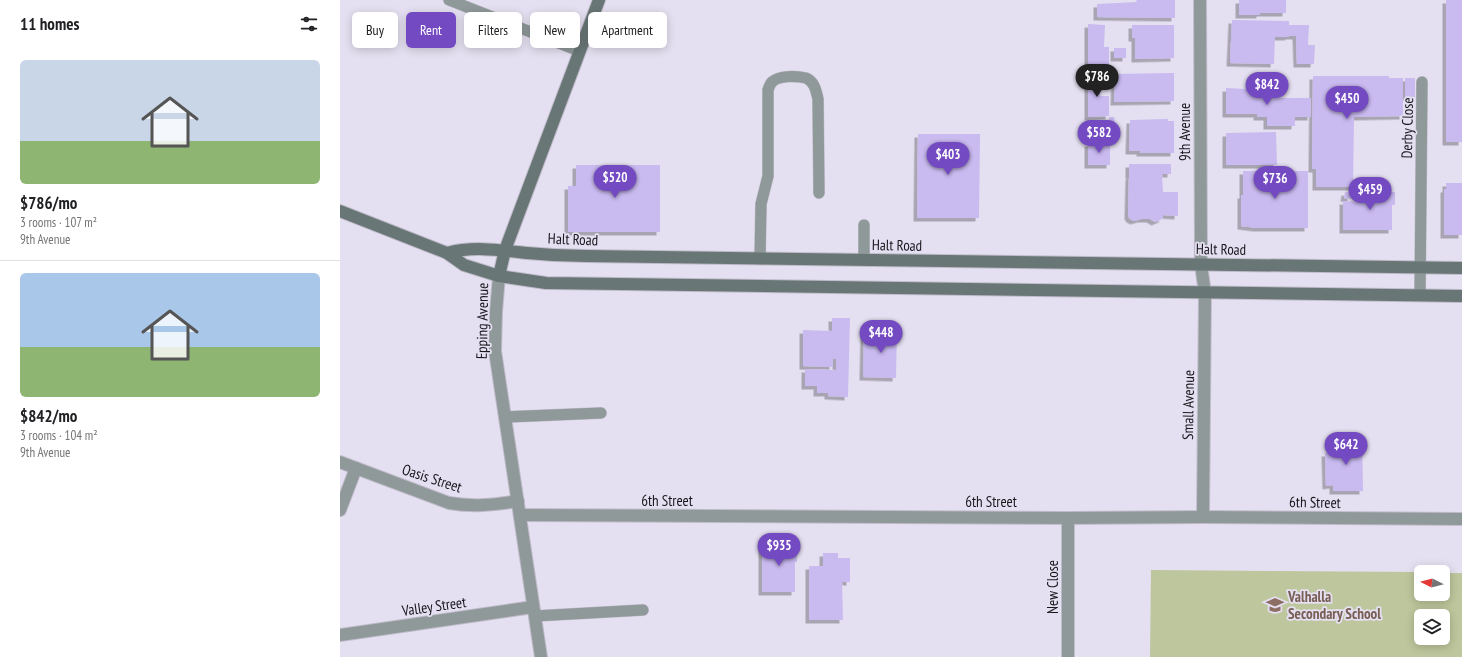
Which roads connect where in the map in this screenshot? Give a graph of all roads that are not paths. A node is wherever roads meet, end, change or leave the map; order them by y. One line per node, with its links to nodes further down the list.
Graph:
1 (449, 0): 4 (lane)
2 (599, 0): 4 (street, Epping Avenue)
3 (1200, 0): 13 (street, 9th Avenue)
4 (579, 51): 9 (street, Epping Avenue)
5 (1422, 82): 14 (lane, Derby Close)
6 (820, 193): 11 (lane)
7 (340, 211): 10 (street)
8 (864, 225): 12 (lane)
9 (505, 250): 10 (street, Halt Road); 11 (street, Halt Road); 16 (street, Epping Avenue)
10 (447, 253): 16 (street)
11 (760, 259): 12 (street, Halt Road)
12 (864, 260): 13 (street, Halt Road)
13 (1201, 265): 14 (street, Halt Road); 17 (street, 9th Avenue)
14 (1420, 267): 15 (street, Halt Road); 18 (lane, Derby Close)
15 (1462, 268)
16 (499, 276): 17 (street); 21 (street, Epping Avenue)
17 (1206, 293): 18 (street); 27 (street, Small Avenue)
18 (1420, 295): 19 (street)
19 (1462, 296)
20 (601, 413): 21 (lane)
21 (505, 417): 24 (street, Epping Avenue)
22 (340, 462): 23 (street, Oasis Street)
23 (356, 468): 24 (street, Oasis Street); 25 (street)
24 (518, 501): 26 (street, Epping Avenue)
25 (340, 510)
26 (520, 515): 28 (street, 6th Street); 31 (street, Epping Avenue)
27 (1203, 517): 28 (street, 6th Street); 29 (street, 6th Street)
28 (1068, 518): 34 (street, New Close)
29 (1462, 519)
30 (643, 610): 31 (lane)
31 (534, 611): 32 (street, Valley Street); 33 (street, Epping Avenue)
32 (340, 636)
33 (541, 657)
34 (1068, 657)

